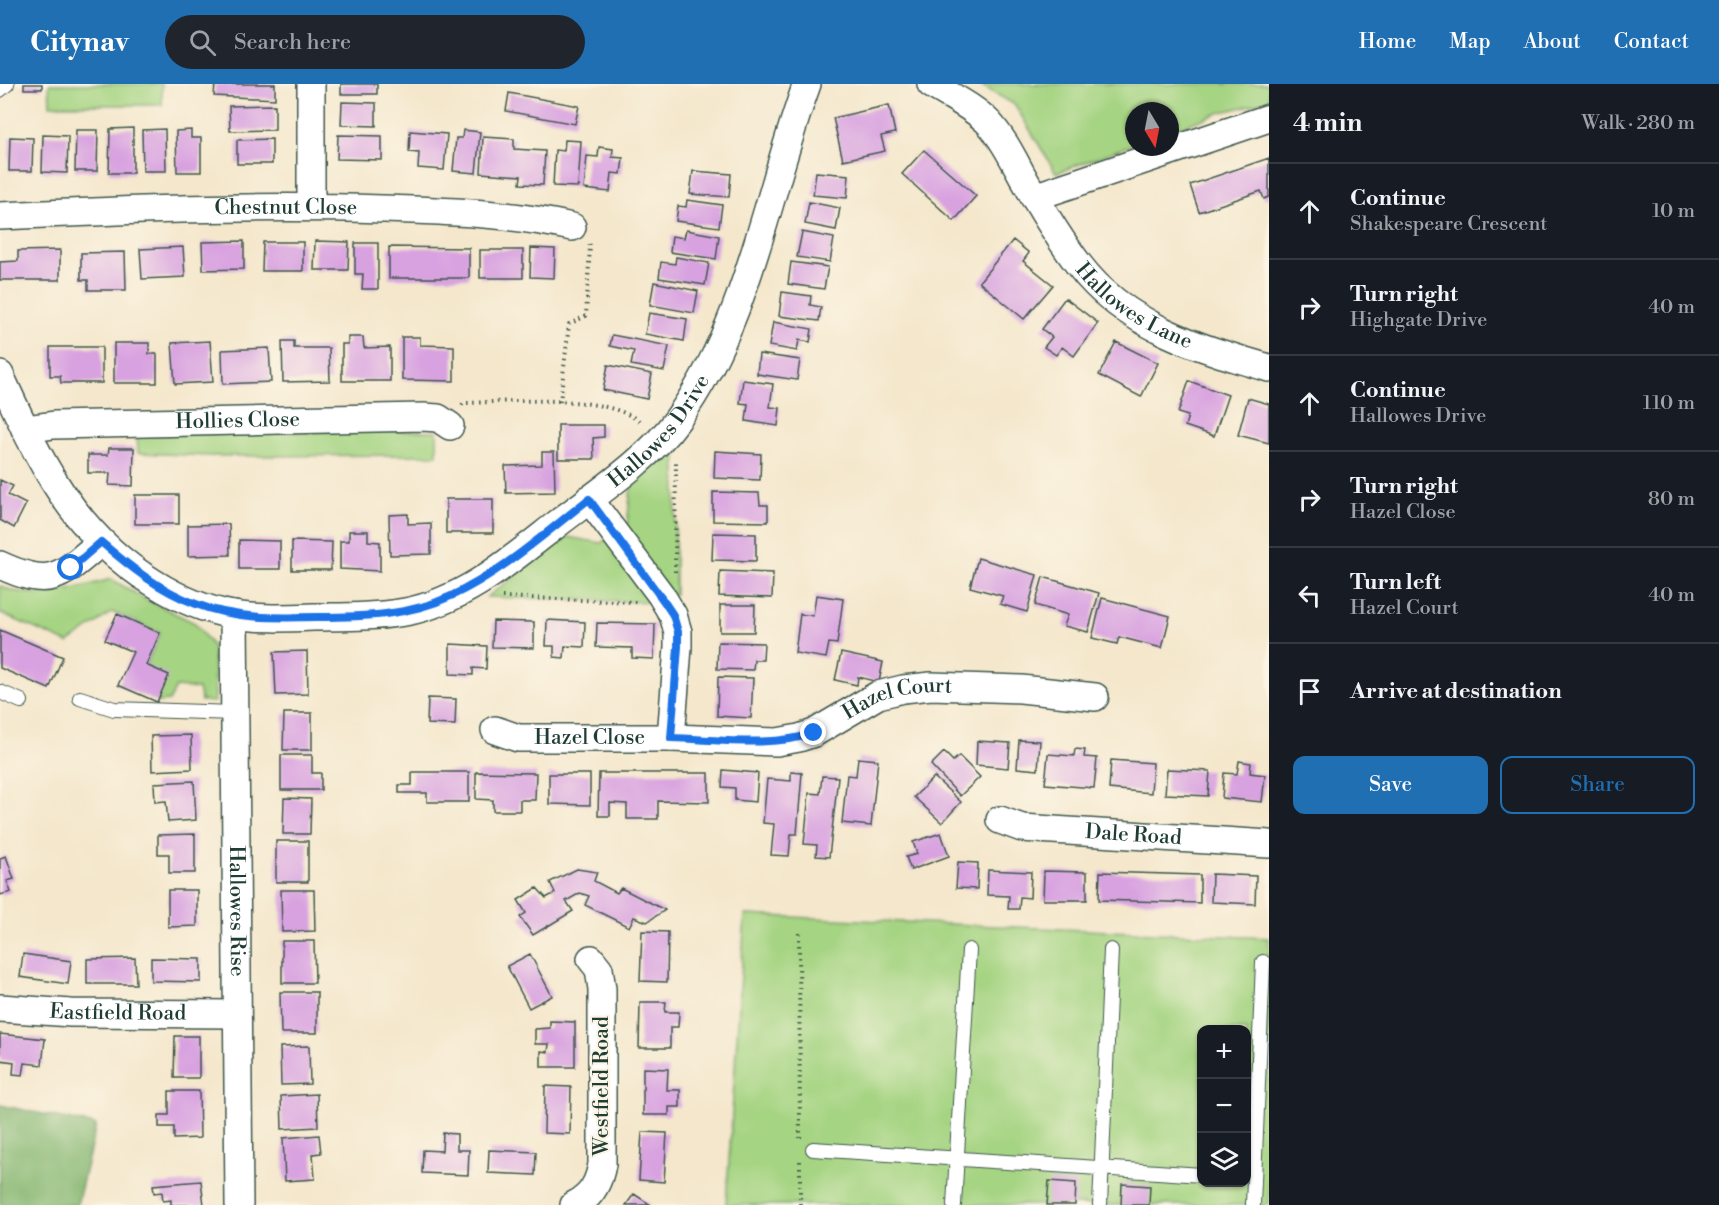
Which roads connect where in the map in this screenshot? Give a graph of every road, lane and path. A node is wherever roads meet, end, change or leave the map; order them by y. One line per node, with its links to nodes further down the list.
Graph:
1 (8, 84): 5 (lane)
2 (311, 84): 8 (street)
3 (807, 84): 16 (street, Hallowes Drive)
4 (931, 84): 7 (street, Hallowes Lane)
5 (0, 90)
6 (1269, 118): 7 (street)
7 (1034, 197): 11 (street, Hallowes Lane)
8 (311, 207): 9 (street, Chestnut Close); 10 (street, Chestnut Close)
9 (0, 216)
10 (572, 227): 13 (path)
11 (1269, 368)
12 (0, 375): 15 (street, Hallowes Drive)
13 (560, 402): 14 (path); 16 (path)
14 (450, 426): 15 (street, Hollies Close)
15 (24, 429): 18 (street, Hallowes Drive)
16 (661, 438): 17 (street, Hallowes Drive)
17 (589, 499): 20 (street, Hallowes Drive); 27 (street, Hazel Close)
18 (101, 542): 19 (street); 20 (street, Hallowes Drive)
19 (0, 565)
20 (234, 615): 25 (street, Hallowes Rise)
21 (0, 692): 24 (lane)
22 (1095, 697): 27 (street, Hazel Court)
23 (80, 698): 25 (lane)
24 (21, 702)
25 (234, 713): 36 (street, Hallowes Rise)
26 (495, 730): 27 (street, Hazel Close)
27 (671, 738)
28 (1000, 820): 29 (street, Dale Road)
29 (1269, 844)
30 (799, 933): 37 (path)
31 (969, 950): 39 (lane)
32 (1111, 950): 40 (lane)
33 (591, 959): 44 (street, Westfield Road)
34 (1263, 962): 42 (lane)
35 (0, 1008): 36 (street, Eastfield Road)
36 (236, 1014): 43 (street, Hallowes Rise)
37 (806, 1147): 39 (lane)
38 (800, 1158): 45 (path)
39 (957, 1158): 40 (lane); 46 (lane)
40 (1103, 1168): 41 (lane); 47 (lane)
41 (1197, 1175)
42 (1257, 1179): 48 (lane)
43 (239, 1205)
44 (574, 1205)
45 (800, 1205)
46 (954, 1205)
47 (1100, 1205)
48 (1253, 1205)

